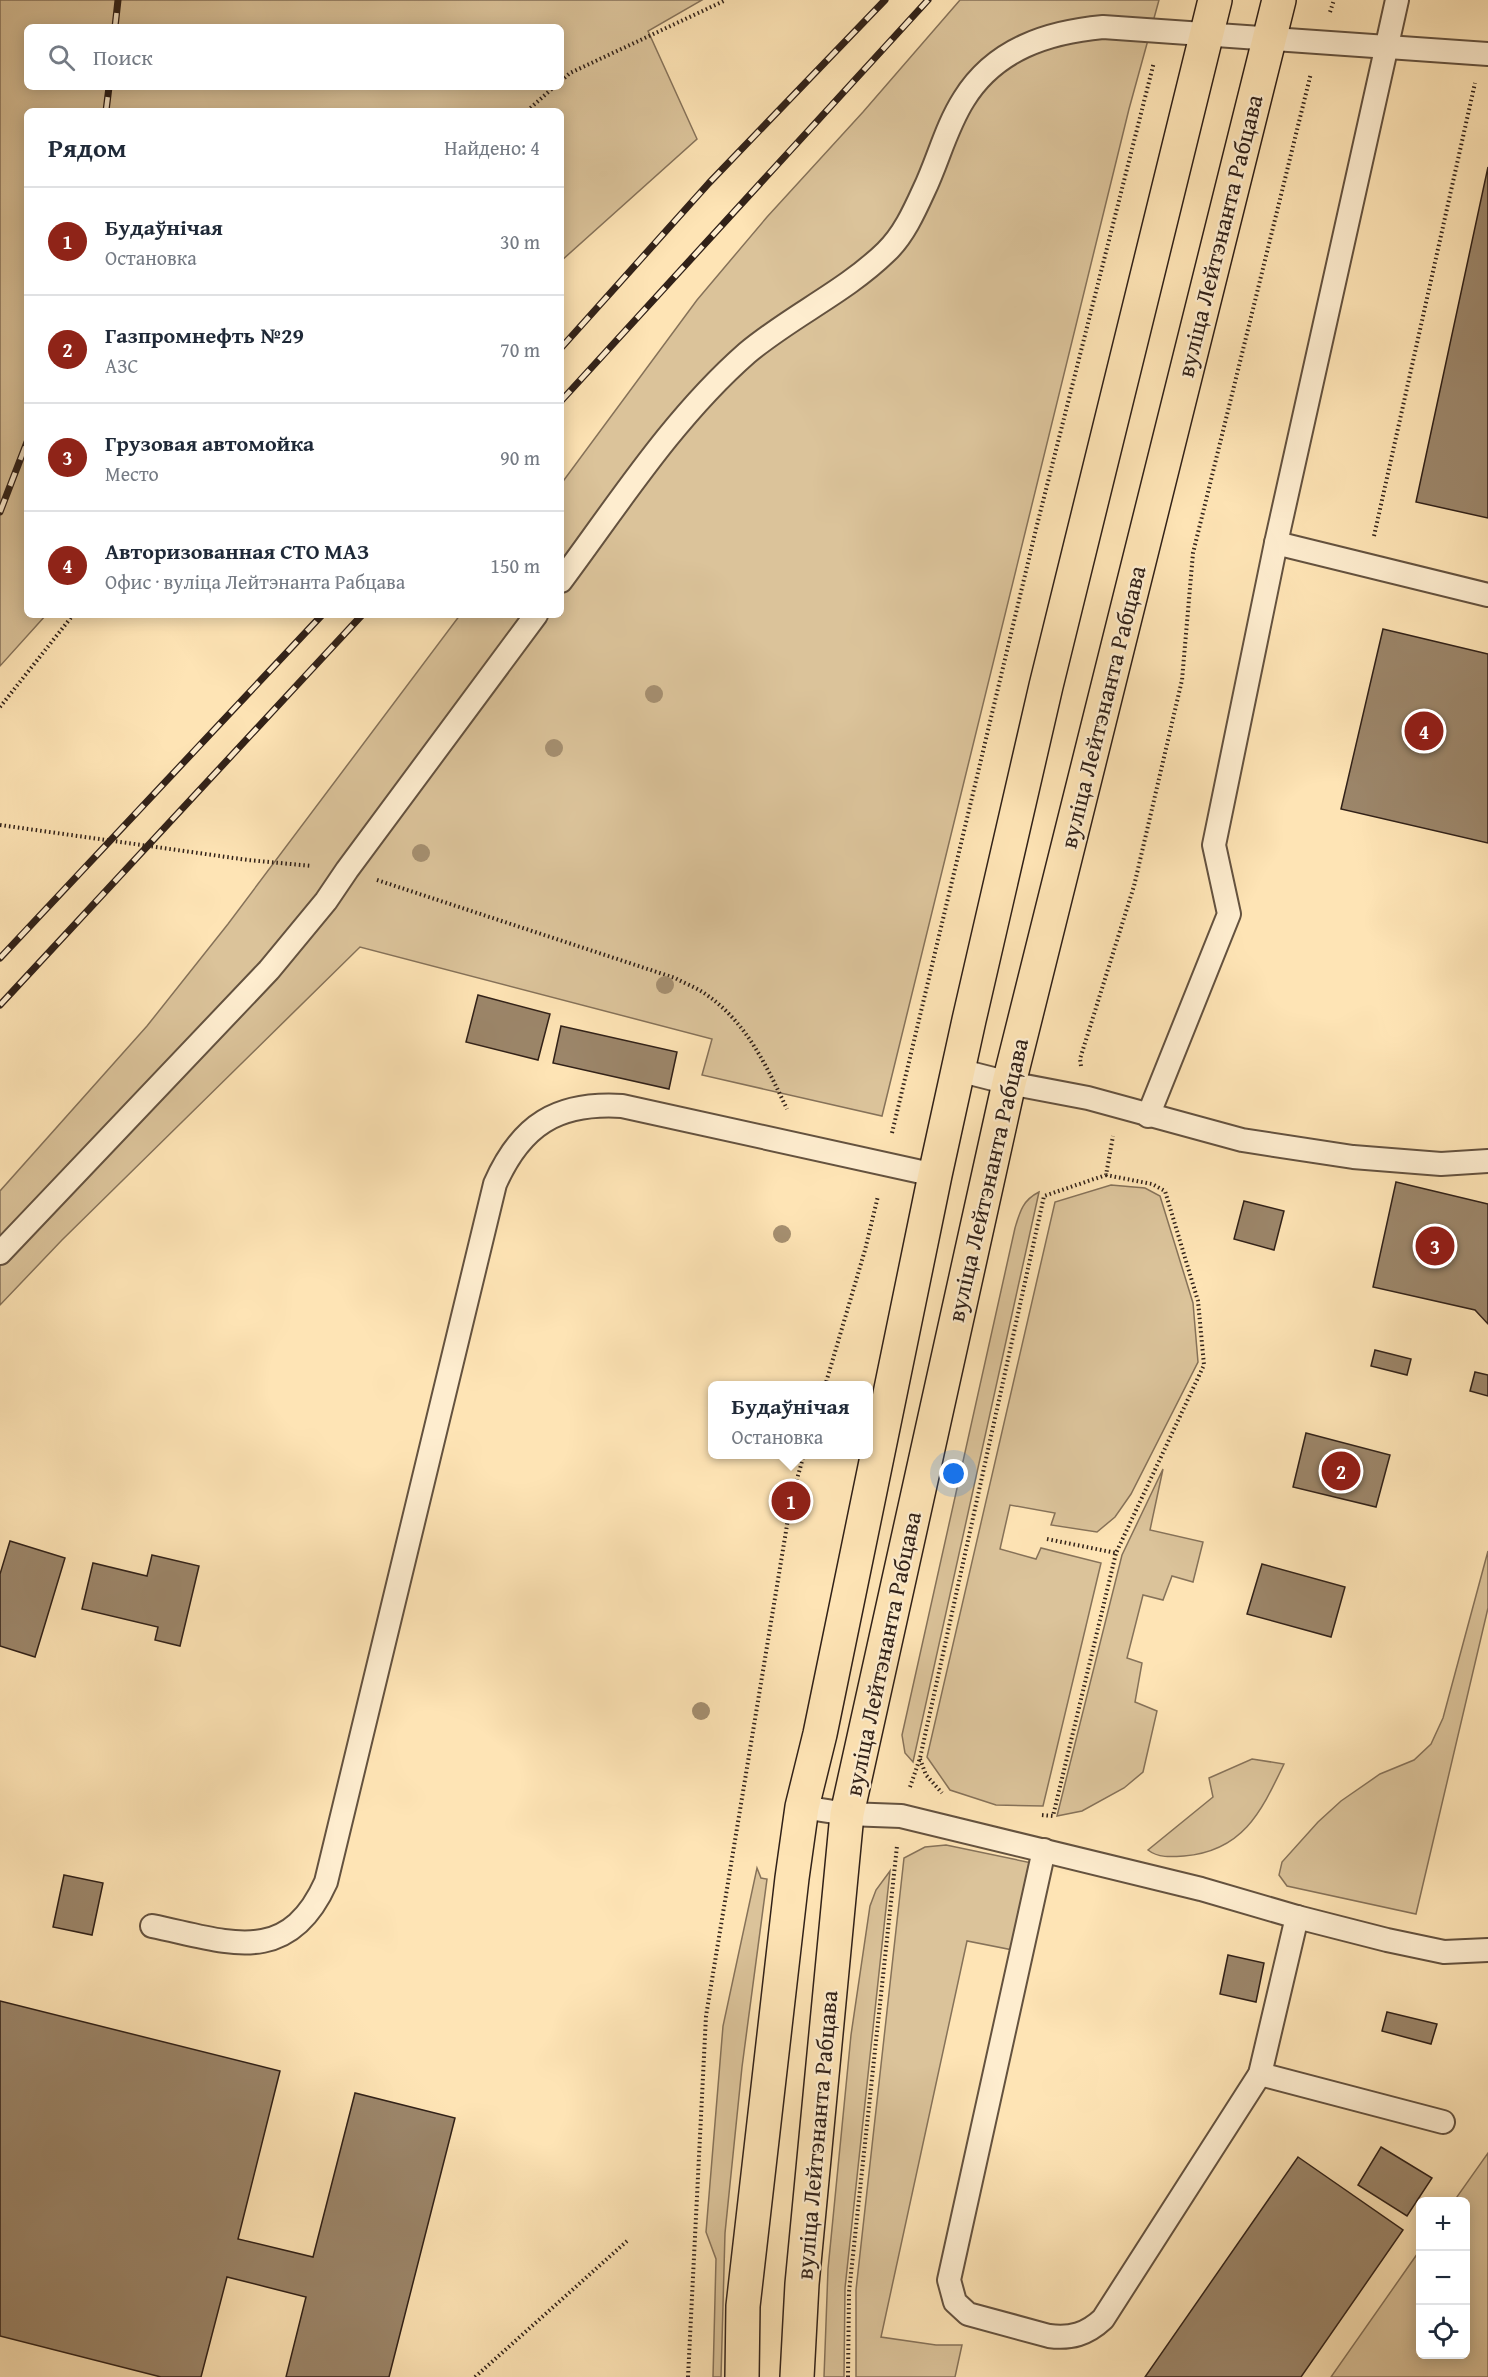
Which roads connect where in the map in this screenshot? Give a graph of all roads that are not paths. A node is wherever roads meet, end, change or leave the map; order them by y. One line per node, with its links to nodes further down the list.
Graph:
1 (1215, 0): 4 (highway, вуліца Лейтэнанта Рабцава)
2 (1279, 0): 5 (highway, вуліца Лейтэнанта Рабцава)
3 (1396, 0): 6 (lane)
4 (1205, 35): 5 (lane); 9 (lane); 12 (highway, вуліца Лейтэнанта Рабцава)
5 (1269, 40): 6 (lane); 13 (highway, вуліца Лейтэнанта Рабцава)
6 (1386, 48): 7 (lane); 8 (lane)
7 (1485, 54)
8 (1276, 543): 10 (lane); 14 (lane)
9 (564, 577)
10 (1488, 595)
11 (534, 618): 17 (lane)
12 (958, 1070): 13 (lane); 16 (highway, вуліца Лейтэнанта Рабцава)
13 (1009, 1083): 14 (lane); 19 (highway, вуліца Лейтэнанта Рабцава)
14 (1148, 1116): 15 (lane)
15 (1488, 1161)
16 (934, 1175): 18 (highway, вуліца Лейтэнанта Рабцава); 22 (lane)
17 (0, 1253)
18 (802, 1807): 19 (lane); 26 (highway, вуліца Лейтэнанта Рабцава)
19 (848, 1814): 20 (lane); 27 (highway, вуліца Лейтэнанта Рабцава)
20 (1044, 1850): 21 (lane); 24 (lane)
21 (1297, 1917): 23 (lane); 24 (lane)
22 (152, 1926)
23 (1488, 1950)
24 (1260, 2074): 25 (lane)
25 (1443, 2122)
26 (742, 2377)
27 (797, 2377)

